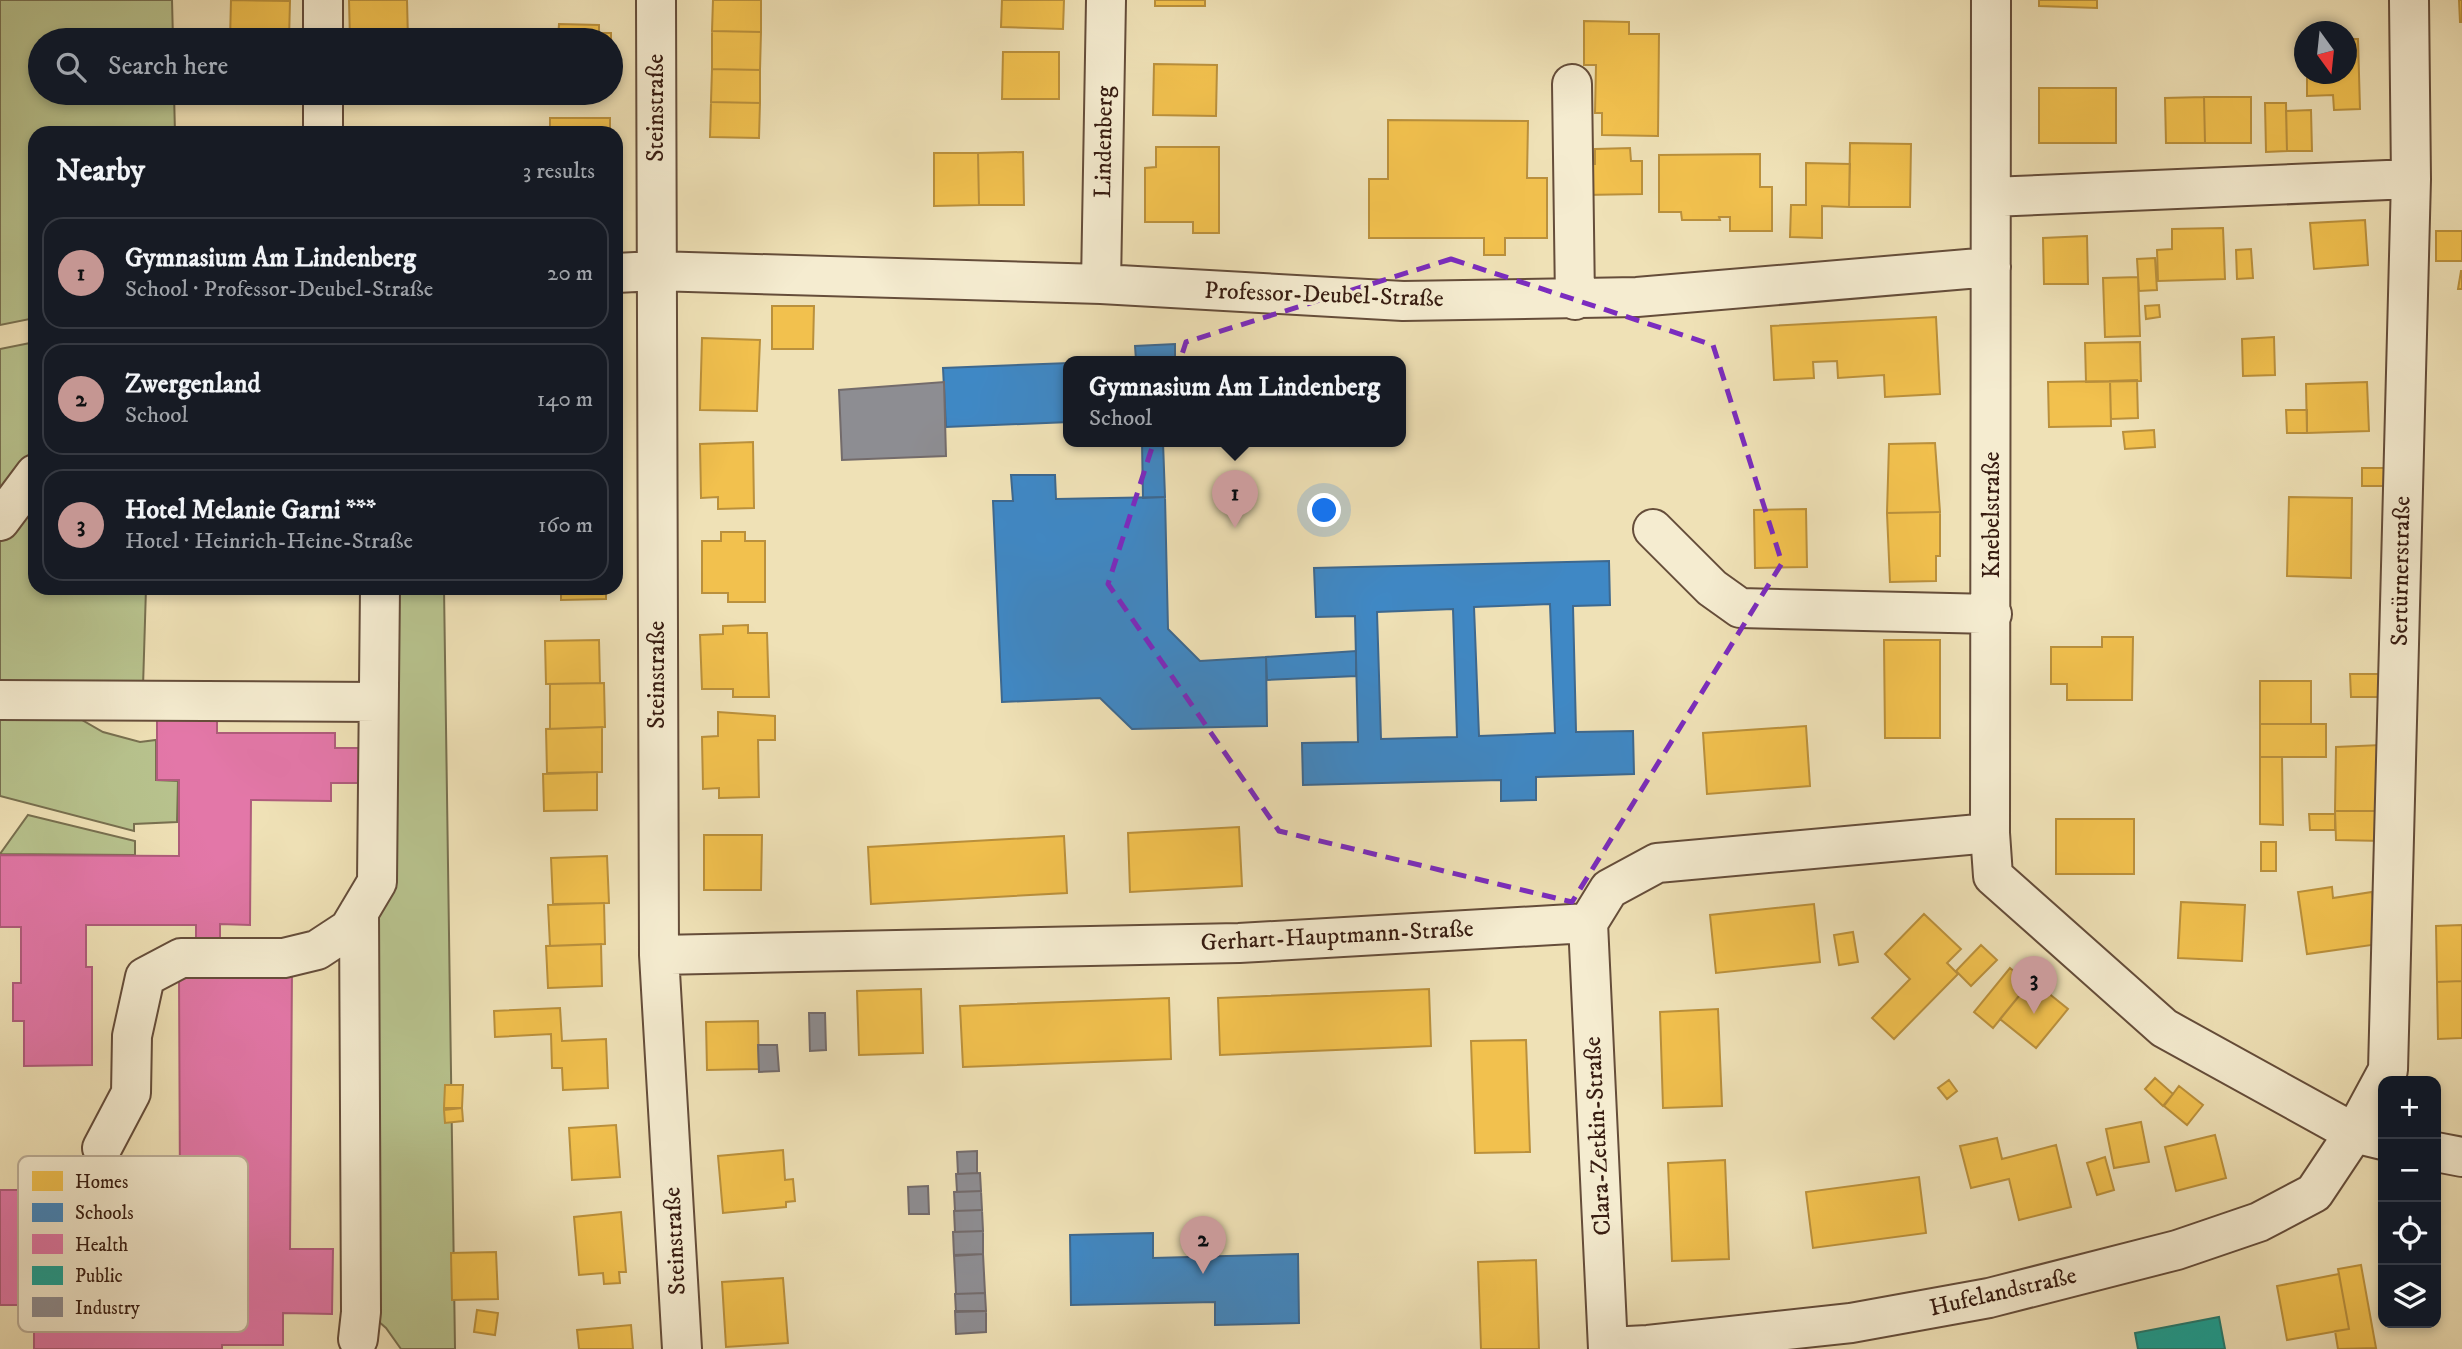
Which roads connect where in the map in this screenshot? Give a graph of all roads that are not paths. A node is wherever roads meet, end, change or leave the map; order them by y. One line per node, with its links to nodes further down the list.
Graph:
1 (323, 0): 6 (street)
2 (656, 0): 13 (street, Steinstraße)
3 (1107, 0): 15 (street, Lindenberg)
4 (1991, 0): 11 (street, Knebelstraße)
5 (2409, 0): 10 (street, Sertürnerstraße)
6 (323, 28)
7 (1572, 85): 16 (street)
8 (323, 105): 9 (street)
9 (323, 126)
10 (2411, 179): 11 (street); 28 (street, Sertürnerstraße)
11 (1991, 197): 12 (street, Knebelstraße)
12 (1991, 267): 16 (street, Professor-Deubel-Straße); 21 (street, Knebelstraße)
13 (655, 271): 14 (street, Professor-Deubel-Straße); 15 (street, Professor-Deubel-Straße); 27 (street, Steinstraße)
14 (623, 273)
15 (1101, 284): 16 (street, Professor-Deubel-Straße)
16 (1575, 300)
17 (28, 483): 18 (street)
18 (0, 521)
19 (1653, 529): 21 (street)
20 (380, 595): 23 (street)
21 (1992, 614): 24 (street, Knebelstraße)
22 (0, 700): 23 (street)
23 (378, 702): 25 (street)
24 (1990, 833): 26 (street); 28 (street, Knebelstraße)
25 (359, 912): 29 (street); 32 (street)
26 (1588, 923): 27 (street, Gerhart-Hauptmann-Straße); 33 (street, Clara-Zetkin-Straße)
27 (659, 955): 34 (street, Steinstraße)
28 (2368, 1137): 33 (street, Hufelandstraße)
29 (102, 1148)
30 (2441, 1153): 31 (street)
31 (2462, 1157)
32 (354, 1346)
33 (1608, 1348)
34 (682, 1349)

